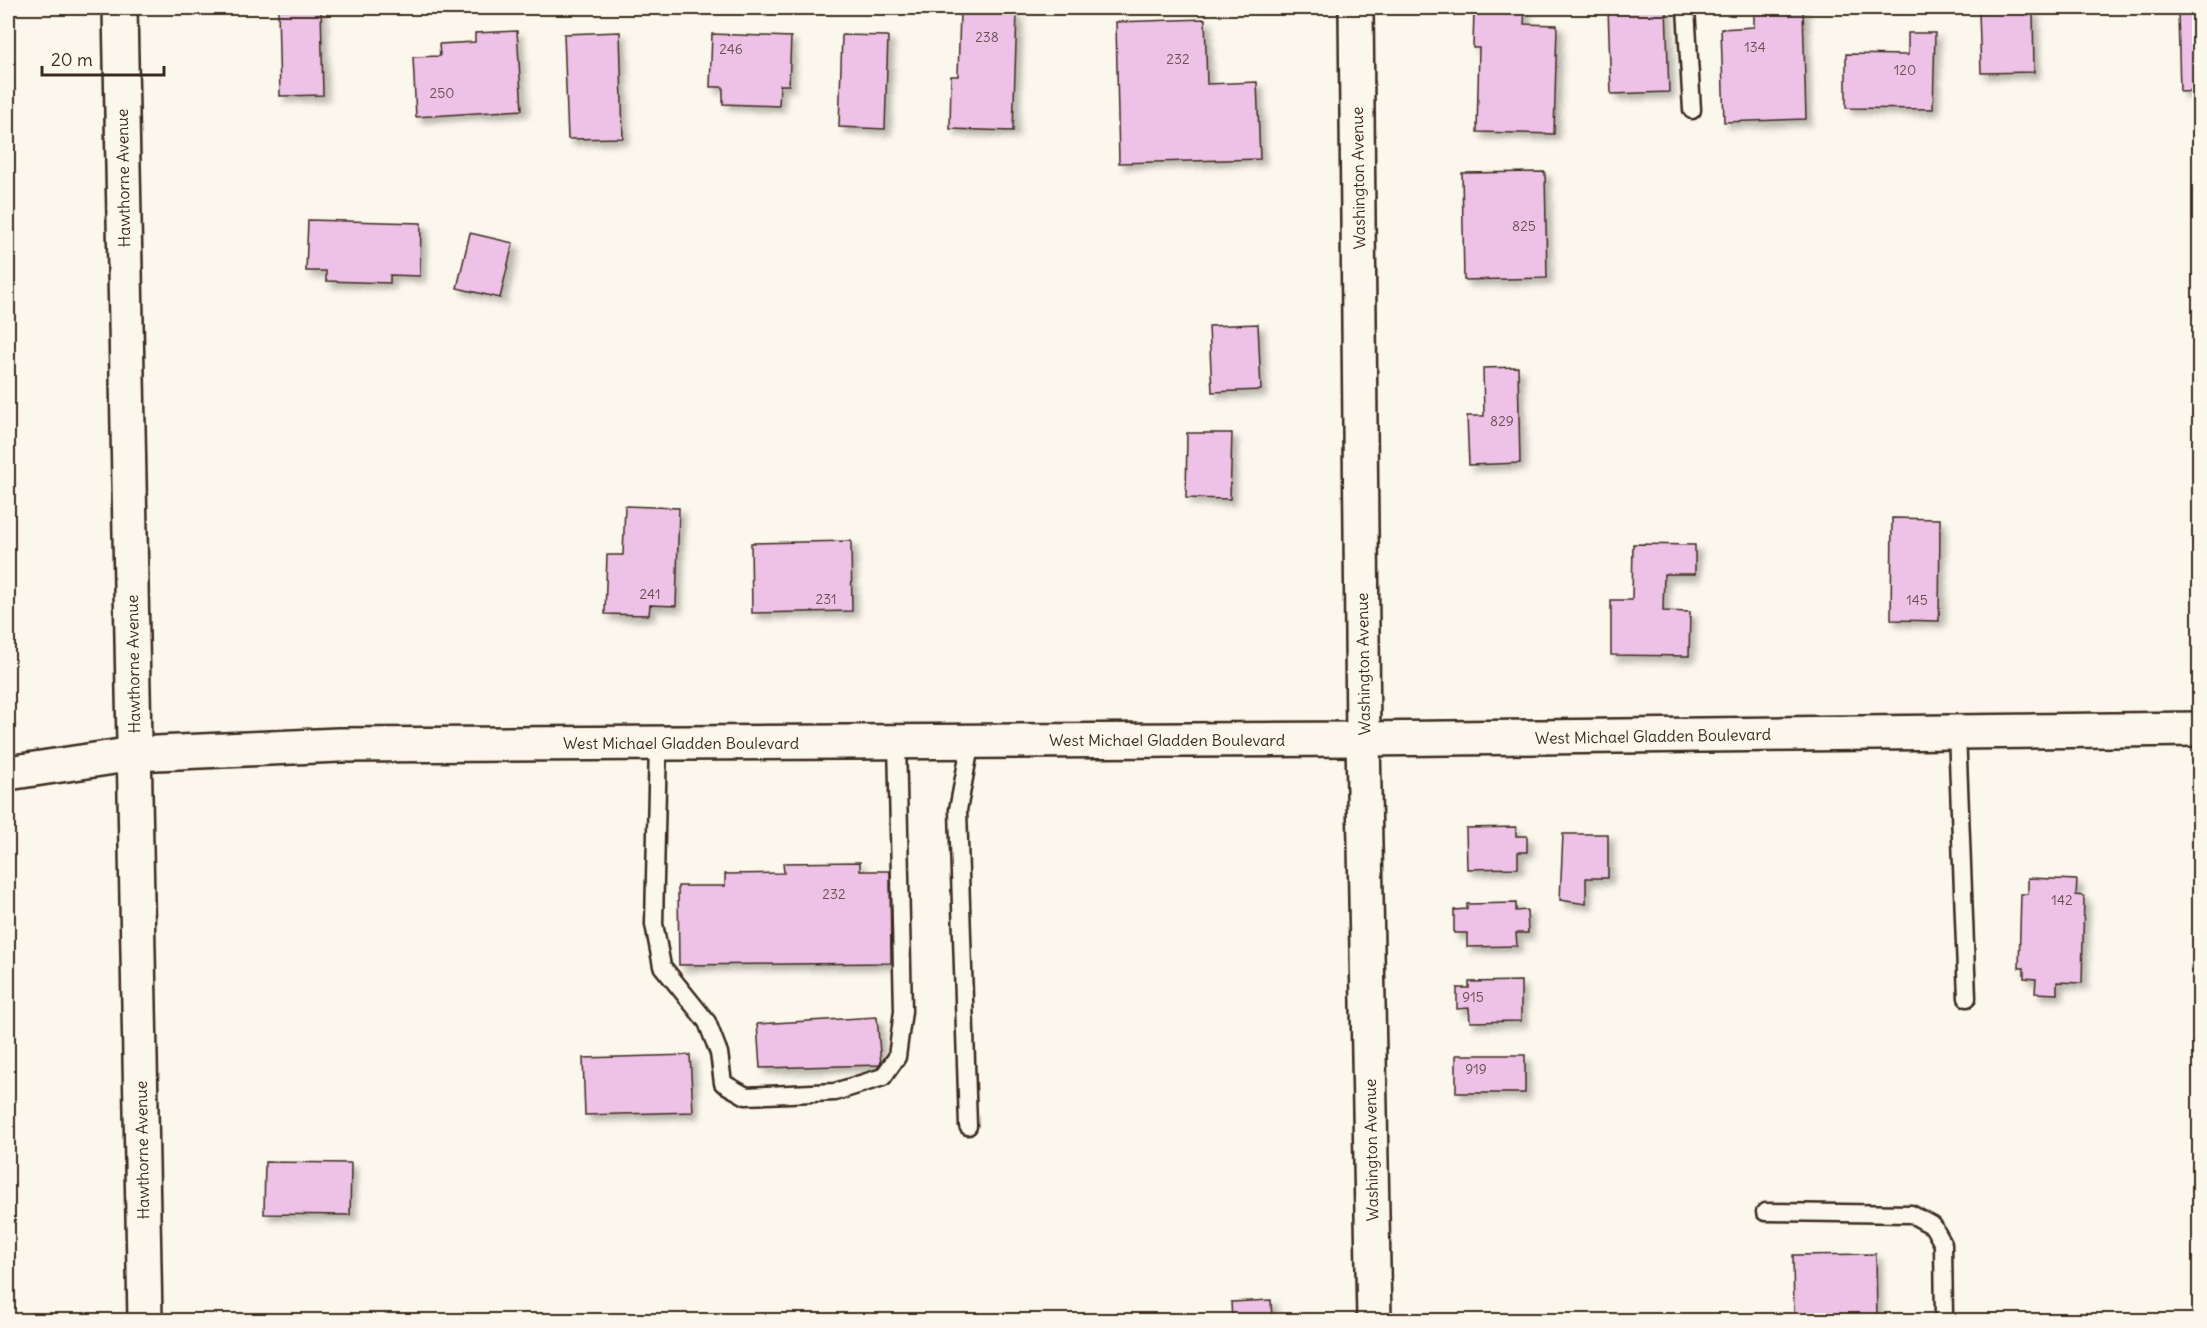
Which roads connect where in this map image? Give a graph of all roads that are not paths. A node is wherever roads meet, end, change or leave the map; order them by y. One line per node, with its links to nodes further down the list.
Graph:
1 (120, 8): 11 (street, Hawthorne Avenue)
2 (1356, 8): 7 (street, Washington Avenue)
3 (1686, 8): 4 (lane)
4 (1692, 110)
5 (2199, 729): 6 (street, West Michael Gladden Boulevard)
6 (1958, 732): 7 (street, West Michael Gladden Boulevard); 13 (lane)
7 (1363, 739): 9 (street, West Michael Gladden Boulevard); 17 (street, Washington Avenue)
8 (897, 741): 9 (street, West Michael Gladden Boulevard); 10 (street, West Michael Gladden Boulevard); 10 (lane)
9 (971, 741): 14 (lane)
10 (658, 743): 11 (street, West Michael Gladden Boulevard)
11 (135, 754): 12 (street, West Michael Gladden Boulevard); 16 (street, Hawthorne Avenue)
12 (8, 772)
13 (1967, 998)
14 (968, 1126)
15 (1765, 1212): 18 (lane)
16 (145, 1320)
17 (1374, 1320)
18 (1944, 1320)

